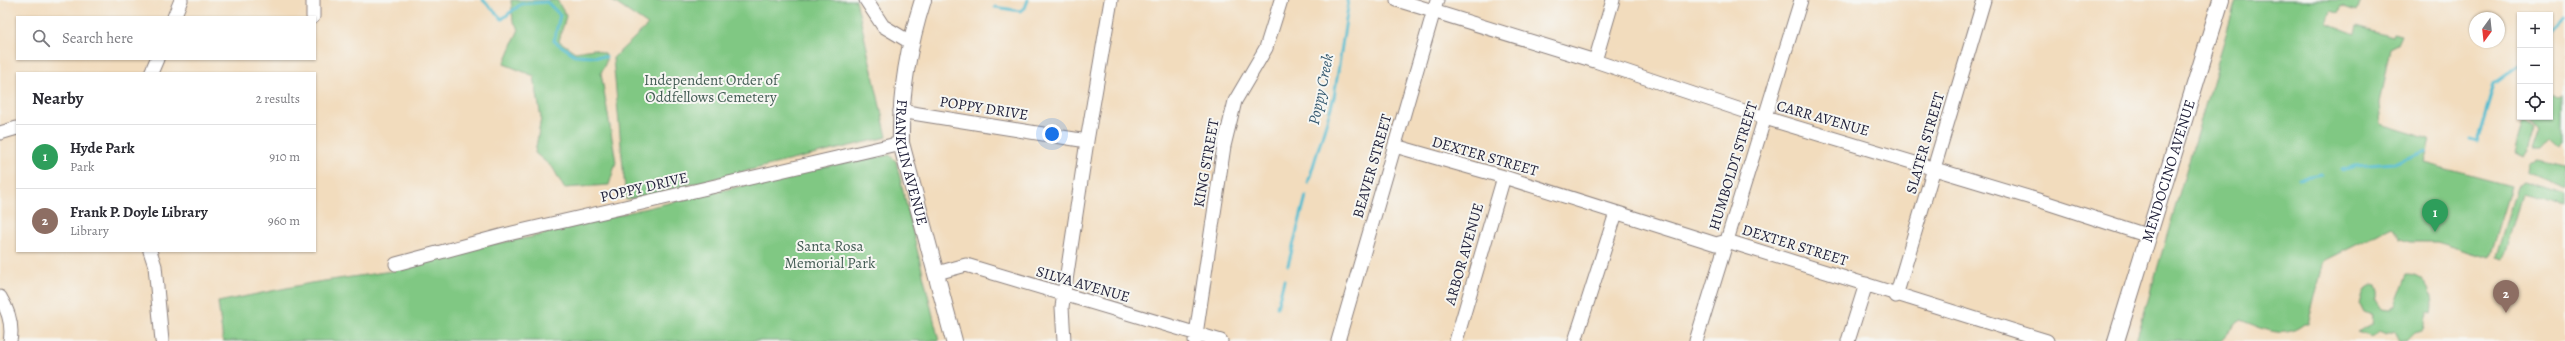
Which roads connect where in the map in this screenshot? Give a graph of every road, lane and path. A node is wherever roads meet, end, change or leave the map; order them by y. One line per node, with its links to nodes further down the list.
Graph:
1 (181, 0): 13 (street)
2 (312, 0): 14 (street)
3 (866, 0): 15 (street)
4 (923, 0): 15 (main road, FRANKLIN AVENUE)
5 (1111, 0): 23 (street)
6 (1281, 0): 38 (street, KING STREET)
7 (1398, 0): 12 (street, CARR AVENUE)
8 (1613, 0): 17 (street)
9 (1801, 0): 20 (street, HUMBOLDT STREET)
10 (1984, 0): 26 (street, SLATER STREET)
11 (2221, 0): 29 (main road, MENDOCINO AVENUE)
12 (1435, 5): 17 (street, CARR AVENUE); 25 (street, BEAVER STREET)
13 (174, 16)
14 (313, 16)
15 (910, 42): 19 (main road, FRANKLIN AVENUE)
16 (157, 60): 18 (street)
17 (1595, 61): 20 (street, CARR AVENUE)
18 (151, 72)
19 (900, 111): 23 (street, POPPY DRIVE); 24 (main road, FRANKLIN AVENUE)
20 (1765, 118): 26 (street, CARR AVENUE); 30 (street, HUMBOLDT STREET)
21 (16, 128): 22 (street)
22 (0, 133)
23 (1087, 141): 35 (street)
24 (901, 143): 32 (street, POPPY DRIVE); 33 (main road, FRANKLIN AVENUE)
25 (1395, 146): 27 (street, DEXTER STREET); 44 (street, BEAVER STREET)
26 (1934, 169): 29 (street, CARR AVENUE); 36 (street, SLATER STREET)
27 (1504, 177): 28 (street, DEXTER STREET); 45 (street, ARBOR AVENUE)
28 (1616, 213): 30 (street, DEXTER STREET); 46 (street)
29 (2150, 236): 50 (main road, MENDOCINO AVENUE)
30 (1727, 241): 34 (street, DEXTER STREET); 47 (street, HUMBOLDT STREET)
31 (150, 252): 40 (street)
32 (396, 264)
33 (937, 273): 35 (street, SILVA AVENUE); 41 (main road, FRANKLIN AVENUE)
34 (1866, 284): 36 (street, DEXTER STREET); 48 (street)
35 (1064, 295): 38 (street, SILVA AVENUE); 42 (street)
36 (1896, 296): 49 (street, DEXTER STREET)
37 (0, 297): 39 (street)
38 (1195, 337): 43 (street, SILVA AVENUE)
39 (10, 341)
40 (162, 341)
41 (954, 341)
42 (1064, 341)
43 (1221, 341)
44 (1338, 341)
45 (1456, 341)
46 (1575, 341)
47 (1696, 341)
48 (1848, 341)
49 (2047, 341)
50 (2116, 341)

